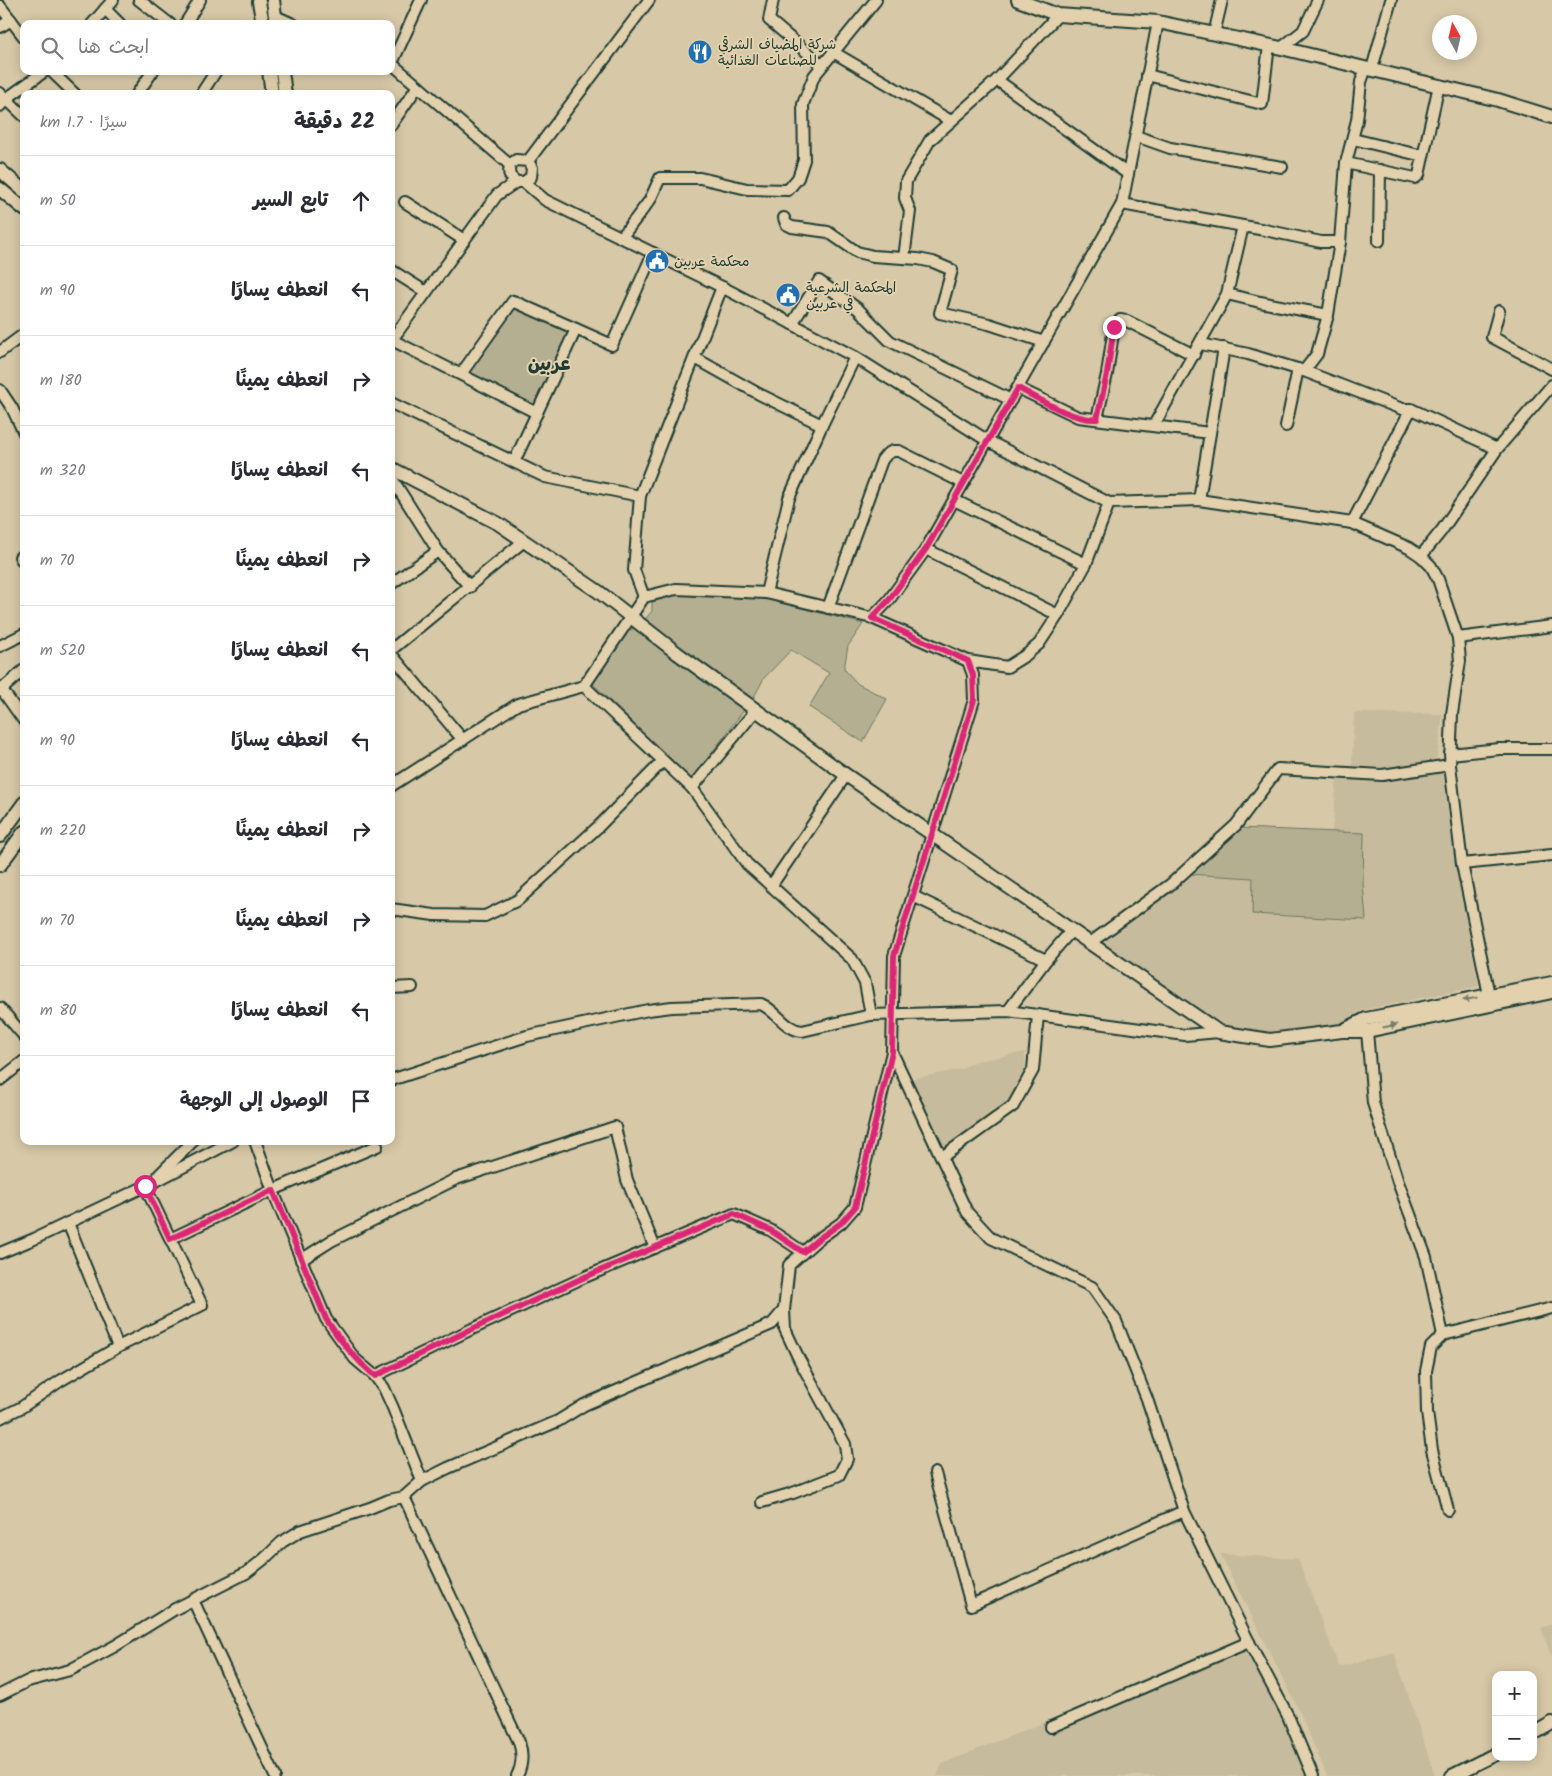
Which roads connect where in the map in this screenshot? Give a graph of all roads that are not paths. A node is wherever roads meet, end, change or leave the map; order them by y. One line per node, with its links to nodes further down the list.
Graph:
1 (113, 0): 14 (street)
2 (139, 0): 19 (street)
3 (200, 0): 20 (street)
4 (421, 0): 29 (street)
5 (649, 0): 56 (street)
6 (772, 0): 30 (street)
7 (876, 0): 28 (street)
8 (1018, 0): 15 (main road)
9 (1222, 0): 26 (street)
10 (1318, 0): 27 (street)
11 (1391, 0): 32 (street)
12 (265, 1): 21 (main road); 22 (main road)
13 (0, 6): 16 (street)
14 (105, 9): 17 (street); 18 (street)
15 (1058, 15): 23 (main road); 40 (street)
16 (11, 20): 24 (street); 25 (street)
17 (95, 20)
18 (116, 20)
19 (165, 20)
20 (188, 20)
21 (263, 20)
22 (275, 20)
23 (1158, 22): 26 (main road); 39 (street)
24 (0, 27)
25 (20, 32)
26 (1214, 34): 27 (main road)
27 (1275, 47): 32 (main road); 39 (street)
28 (832, 52): 30 (street); 52 (street)
29 (395, 55)
30 (822, 65): 71 (street)
31 (395, 66): 42 (street)
32 (1369, 68): 41 (main road); 54 (street)
33 (39, 75): 48 (street)
34 (55, 75): 43 (street)
35 (150, 75): 44 (street)
36 (213, 75): 45 (street)
37 (270, 75): 46 (main road)
38 (283, 75): 47 (main road)
39 (1147, 75): 53 (street)
40 (996, 80): 52 (street); 62 (street)
41 (1439, 85): 50 (main road); 55 (street)
42 (418, 86): 51 (street); 58 (street)
43 (71, 90)
44 (140, 90)
45 (204, 90)
46 (271, 90)
47 (284, 90)
48 (2, 99): 49 (street)
49 (20, 113)
50 (1552, 117)
51 (395, 119)
52 (951, 120): 76 (street)
53 (1136, 136): 59 (street); 62 (street)
54 (1353, 139): 55 (street); 57 (street)
55 (1423, 156): 61 (street)
56 (528, 161): 58 (street); 63 (street)
57 (1346, 163): 61 (street); 74 (street)
58 (510, 165): 63 (street)
59 (1282, 167)
60 (0, 170): 64 (main road)
61 (1380, 170): 73 (street)
62 (1128, 174): 67 (street)
63 (520, 182): 71 (street); 72 (street)
64 (20, 188)
65 (0, 189): 68 (main road)
66 (405, 202): 72 (street)
67 (1122, 204): 70 (street); 88 (street)
68 (20, 206)
69 (784, 218): 76 (street)
70 (1242, 226): 74 (street); 80 (street)
71 (621, 238): 75 (street)
72 (464, 240): 79 (street)
73 (1379, 241)
74 (1340, 242): 82 (street)
75 (653, 253): 78 (street); 84 (street)
76 (904, 258): 88 (street)
77 (395, 273): 79 (street)
78 (722, 287): 83 (street); 94 (street)
79 (426, 292): 85 (street)
80 (1227, 294): 82 (street); 89 (street)
81 (1499, 311): 96 (street)
82 (1328, 315): 95 (street)
83 (792, 324): 93 (street); 101 (street)
84 (576, 329): 97 (street); 104 (street)
85 (395, 336)
86 (20, 337): 91 (street)
87 (395, 341): 97 (street)
88 (1044, 342): 99 (street)
89 (1201, 344): 90 (street); 92 (street)
90 (1224, 348): 95 (street); 110 (street)
91 (1, 350)
92 (1194, 355): 105 (street); 108 (street)
93 (855, 357): 107 (street); 111 (street)
94 (695, 358): 107 (street); 117 (street)
95 (1301, 370): 103 (street); 109 (street)
96 (1552, 370)
97 (462, 374): 104 (street)
98 (1552, 385): 112 (street)
99 (1018, 388): 101 (street); 105 (street)
100 (0, 390): 106 (street)
101 (1011, 400): 111 (street)
102 (395, 405): 113 (street)
103 (1410, 409): 112 (street); 121 (street)
104 (537, 413): 113 (street)
105 (1097, 419): 108 (street)
106 (20, 425)
107 (822, 425): 129 (street)
108 (1154, 425): 110 (street)
109 (1286, 426)
110 (1210, 432): 119 (street)
111 (988, 440): 116 (street); 120 (street)
112 (1496, 449): 125 (street)
113 (514, 462): 117 (street)
114 (395, 470): 122 (main road)
115 (395, 483): 124 (street)
116 (963, 483): 118 (street); 131 (street)
117 (640, 496): 130 (street)
118 (954, 500): 123 (street); 126 (street)
119 (1199, 500): 120 (street); 121 (street)
120 (1109, 503): 126 (street)
121 (1352, 523): 125 (street)
122 (524, 541): 128 (street); 133 (main road)
123 (926, 549): 132 (street); 134 (street)
124 (438, 550): 127 (street); 128 (street)
125 (1421, 556): 137 (street)
126 (1086, 564): 132 (street)
127 (395, 581)
128 (470, 587): 139 (street)
129 (766, 593): 130 (street); 131 (street)
130 (644, 597): 133 (street)
131 (828, 608): 134 (street)
132 (1058, 615): 141 (street)
133 (630, 617): 143 (street); 145 (main road)
134 (872, 618): 141 (street)
135 (1552, 626): 137 (street)
136 (20, 636): 138 (street)
137 (1458, 638): 149 (street)
138 (0, 646)
139 (395, 649)
140 (395, 657): 147 (street)
141 (968, 661): 155 (street)
142 (20, 673): 144 (street)
143 (584, 686): 147 (street); 150 (street)
144 (1, 690): 146 (street)
145 (756, 710): 151 (main road); 153 (street)
146 (20, 716)
147 (463, 740): 152 (street)
148 (1552, 749): 149 (street)
149 (1450, 760): 159 (street); 165 (street)
150 (664, 761): 153 (street); 163 (street)
151 (846, 775): 155 (main road); 161 (street)
152 (395, 783)
153 (692, 788): 161 (street)
154 (20, 808): 156 (main road)
155 (933, 835): 162 (street); 164 (main road)
156 (0, 836)
157 (20, 838): 160 (main road)
158 (1552, 855): 159 (street)
159 (1462, 864): 171 (street)
160 (0, 865)
161 (771, 886): 174 (street)
162 (913, 896): 166 (street); 175 (street)
163 (395, 910)
164 (1071, 931): 165 (main road); 166 (street)
165 (1090, 943): 180 (main road)
166 (1046, 960): 173 (street)
167 (1552, 983): 171 (main road)
168 (395, 988): 169 (street)
169 (412, 988)
170 (1552, 992): 179 (main road, one-way to 170)
171 (1489, 995): 178 (main road, one-way to 178)
172 (0, 1008): 177 (street)
173 (1008, 1010): 175 (street); 176 (street)
174 (871, 1015): 175 (street); 183 (street)
175 (893, 1015): 181 (street)
176 (1038, 1015): 180 (street); 189 (street)
177 (20, 1031)
178 (1342, 1031): 179 (main road); 180 (main road)
179 (1367, 1031): 200 (street)
180 (1219, 1032)
181 (892, 1052): 189 (street); 196 (street)
182 (20, 1064): 184 (street)
183 (395, 1079)
184 (0, 1080)
185 (189, 1145): 190 (street)
186 (225, 1145): 190 (street)
187 (256, 1145): 191 (street)
188 (377, 1146): 191 (street)
189 (942, 1157): 209 (street)
190 (148, 1184): 192 (street); 193 (street)
191 (273, 1190): 193 (street); 197 (street)
192 (68, 1223): 195 (street); 201 (street)
193 (170, 1239): 201 (street)
194 (655, 1248): 196 (street); 197 (street); 202 (street)
195 (0, 1252)
196 (803, 1252): 199 (street)
197 (301, 1260): 202 (street)
198 (1552, 1308): 200 (street)
199 (784, 1310): 205 (street); 207 (street)
200 (1442, 1335): 208 (street)
201 (118, 1348): 203 (street)
202 (375, 1376): 205 (street)
203 (0, 1418)
204 (934, 1473): 209 (street)
205 (422, 1481): 206 (street)
206 (404, 1497): 210 (street); 218 (street)
207 (762, 1502)
208 (1448, 1510)
209 (1184, 1511): 211 (street)
210 (193, 1600): 212 (street); 217 (street)
211 (1249, 1642): 214 (street); 219 (street)
212 (0, 1695)
213 (1552, 1723): 215 (main road)
214 (1052, 1727)
215 (1537, 1732)
216 (1492, 1756): 220 (main road)
217 (275, 1776)
218 (517, 1776)
219 (1314, 1776)
220 (1452, 1776)

